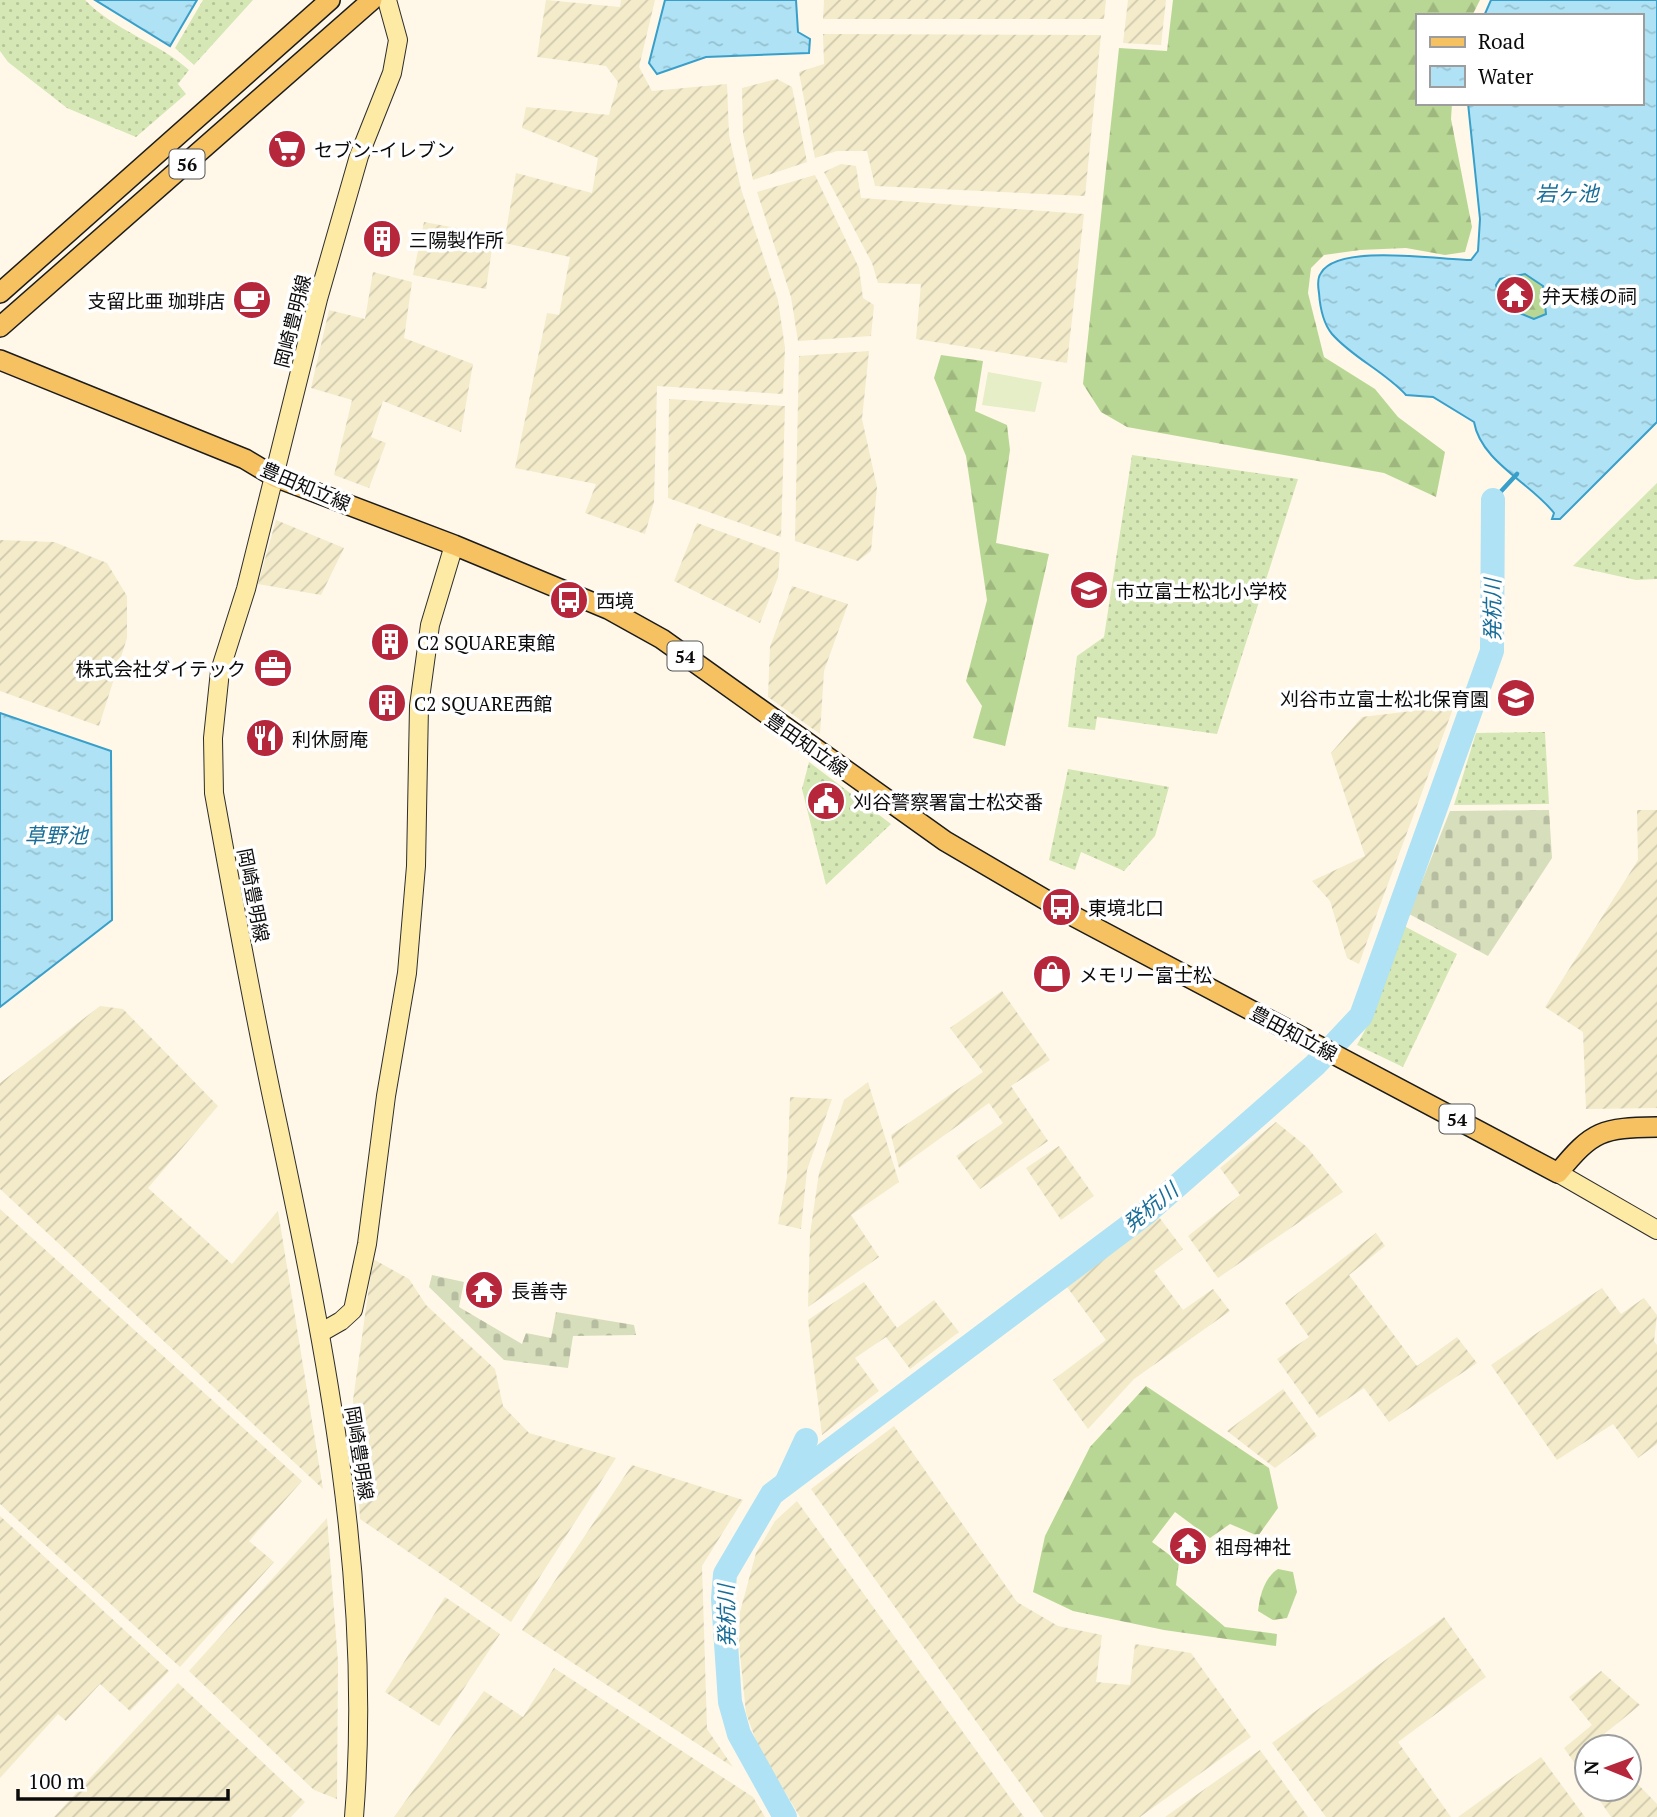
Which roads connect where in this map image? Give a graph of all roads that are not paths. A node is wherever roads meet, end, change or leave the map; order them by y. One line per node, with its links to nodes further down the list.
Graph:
1 (330, 0): 4 (main road, 56)
2 (372, 0): 5 (main road, 56)
3 (387, 0): 7 (main road, 岡崎豊明線)
4 (0, 293)
5 (0, 327)
6 (0, 360): 7 (main road, 豊田知立線 / 54)
7 (275, 477): 8 (main road, 豊田知立線 / 54); 12 (main road, 岡崎豊明線)
8 (454, 545): 10 (main road, 豊田知立線 / 54); 12 (main road)
9 (1657, 1127): 10 (main road)
10 (1558, 1173): 11 (main road)
11 (1657, 1230)
12 (320, 1333): 13 (main road, 岡崎豊明線)
13 (354, 1817)

